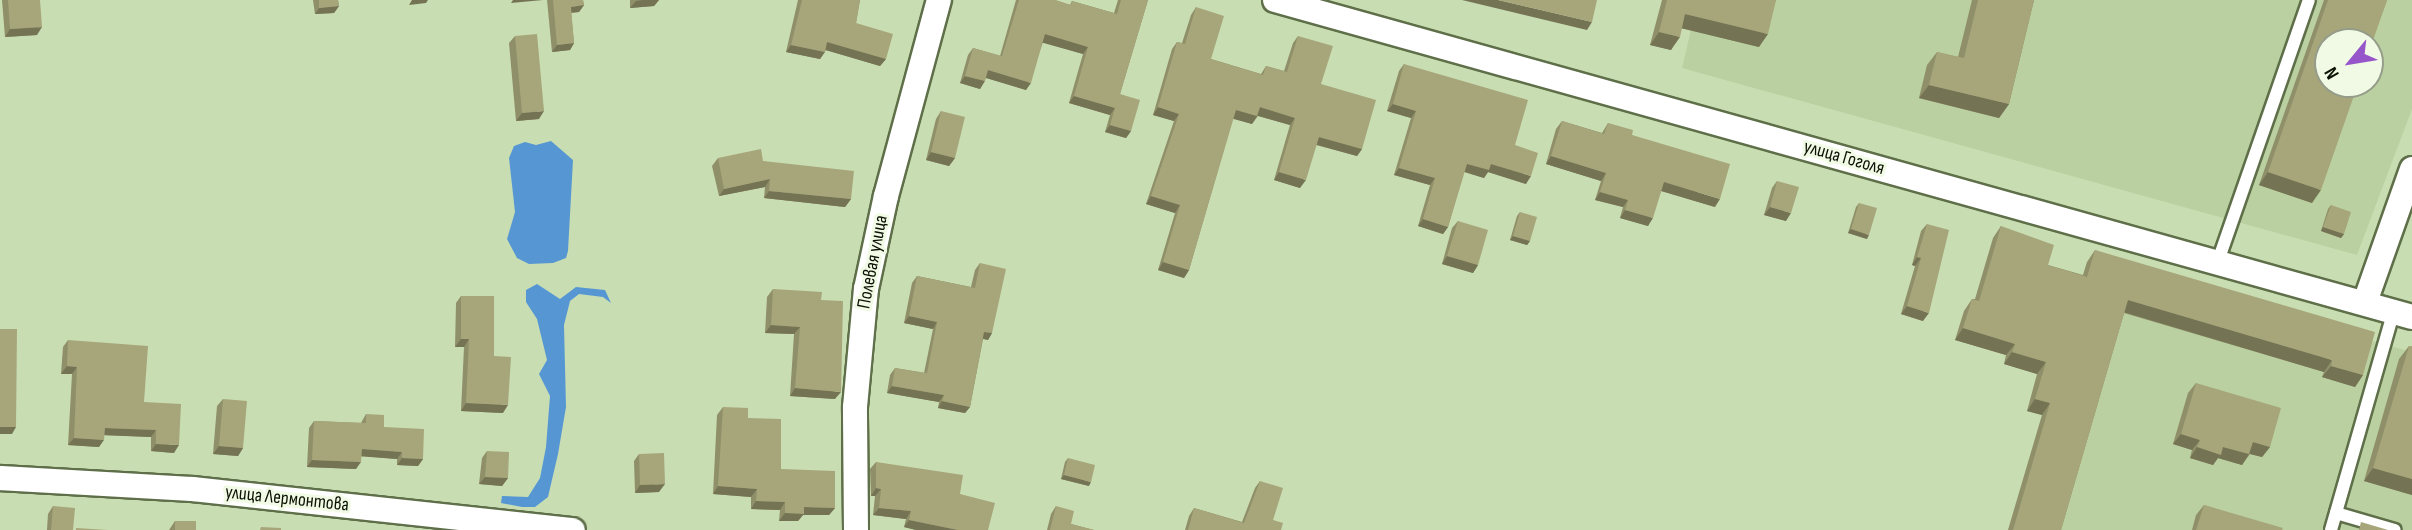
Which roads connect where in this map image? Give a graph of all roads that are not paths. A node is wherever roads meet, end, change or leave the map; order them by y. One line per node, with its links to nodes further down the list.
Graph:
1 (939, 0): 11 (street, Полевая улица)
2 (1275, 0): 5 (street, улица Гоголя)
3 (2309, 0): 5 (lane)
4 (2412, 169): 6 (street)
5 (2218, 261): 6 (street, улица Гоголя)
6 (2365, 303): 7 (street, улица Гоголя)
7 (2403, 314): 9 (lane)
8 (0, 478): 10 (street, улица Лермонтова)
9 (2336, 513): 12 (lane); 13 (lane)
10 (573, 530)
11 (856, 530)
12 (2331, 530)
13 (2395, 530)

